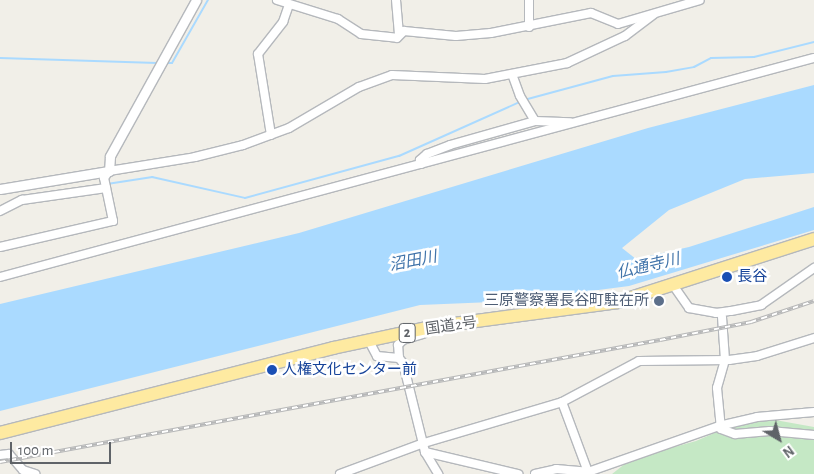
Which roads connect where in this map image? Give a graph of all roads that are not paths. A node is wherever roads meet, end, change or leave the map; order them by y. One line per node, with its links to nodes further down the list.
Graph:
1 (196, 0): 16 (street)
2 (277, 0): 6 (street)
3 (396, 0): 9 (street)
4 (529, 0): 8 (street)
5 (700, 0): 7 (street)
6 (289, 5): 9 (street); 14 (street)
7 (654, 14): 8 (street); 11 (street)
8 (529, 27): 9 (street)
9 (399, 34)
10 (814, 58): 13 (street)
11 (512, 74): 12 (street); 14 (street)
12 (535, 121): 13 (street); 15 (street)
13 (571, 123): 15 (street)
14 (271, 135): 16 (street)
15 (421, 164): 23 (street)
16 (106, 175): 17 (street); 18 (street)
17 (106, 188): 19 (street); 21 (street)
18 (0, 190)
19 (0, 211)
20 (814, 239): 24 (highway, 国道2号 / 2)
21 (0, 247)
22 (814, 268): 25 (street)
23 (0, 277)
24 (673, 285): 26 (street); 28 (highway, 国道2号 / 2)
25 (741, 309): 26 (street); 27 (street)
26 (706, 312): 27 (street)
27 (722, 316): 32 (street)
28 (455, 325): 30 (highway, 国道2号 / 2); 31 (street)
29 (814, 338): 32 (street)
30 (368, 341): 31 (street); 36 (highway, 国道2号 / 2)
31 (399, 358): 38 (street)
32 (724, 360): 33 (street); 35 (street)
33 (562, 402): 38 (street); 41 (street)
34 (814, 412): 35 (street)
35 (719, 426): 37 (street); 41 (street)
36 (0, 432)
37 (814, 435)
38 (424, 443): 39 (street); 44 (street)
39 (425, 452): 42 (street); 45 (street)
40 (0, 455): 43 (street)
41 (588, 472): 46 (street)
42 (437, 473)
43 (35, 474)
44 (340, 474)
45 (518, 474)
46 (535, 474)

